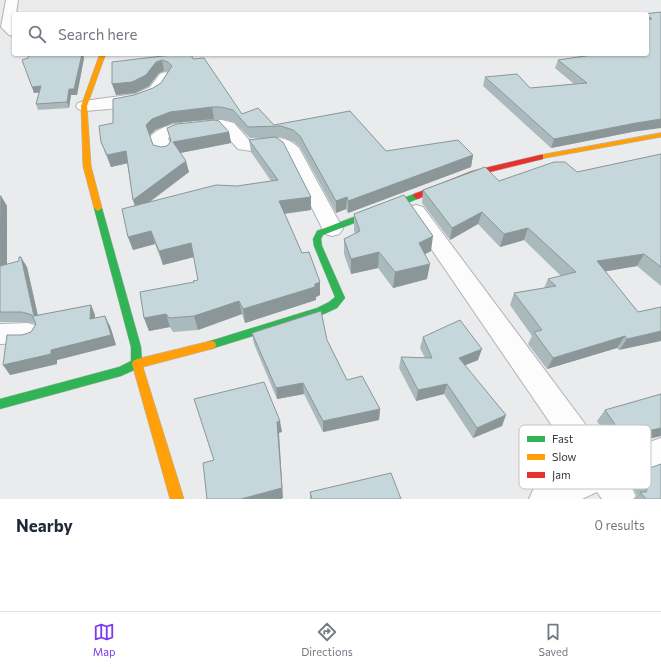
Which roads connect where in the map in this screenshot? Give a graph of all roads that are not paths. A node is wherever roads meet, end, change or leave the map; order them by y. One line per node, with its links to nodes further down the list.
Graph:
1 (12, 0): 2 (street)
2 (12, 30)
3 (102, 56): 5 (street)
4 (165, 77): 5 (street)
5 (84, 106): 12 (street)
6 (661, 135): 8 (street)
7 (164, 152): 9 (street)
8 (407, 200): 9 (street); 14 (street)
9 (332, 229): 12 (street)
10 (28, 333): 11 (street)
11 (0, 334)
12 (137, 364): 13 (street); 19 (street)
13 (0, 404)
14 (568, 425)
15 (661, 452): 16 (street)
16 (651, 456)
17 (568, 489): 20 (street)
18 (614, 489): 21 (street)
19 (177, 499)
20 (544, 499)
21 (622, 499)

